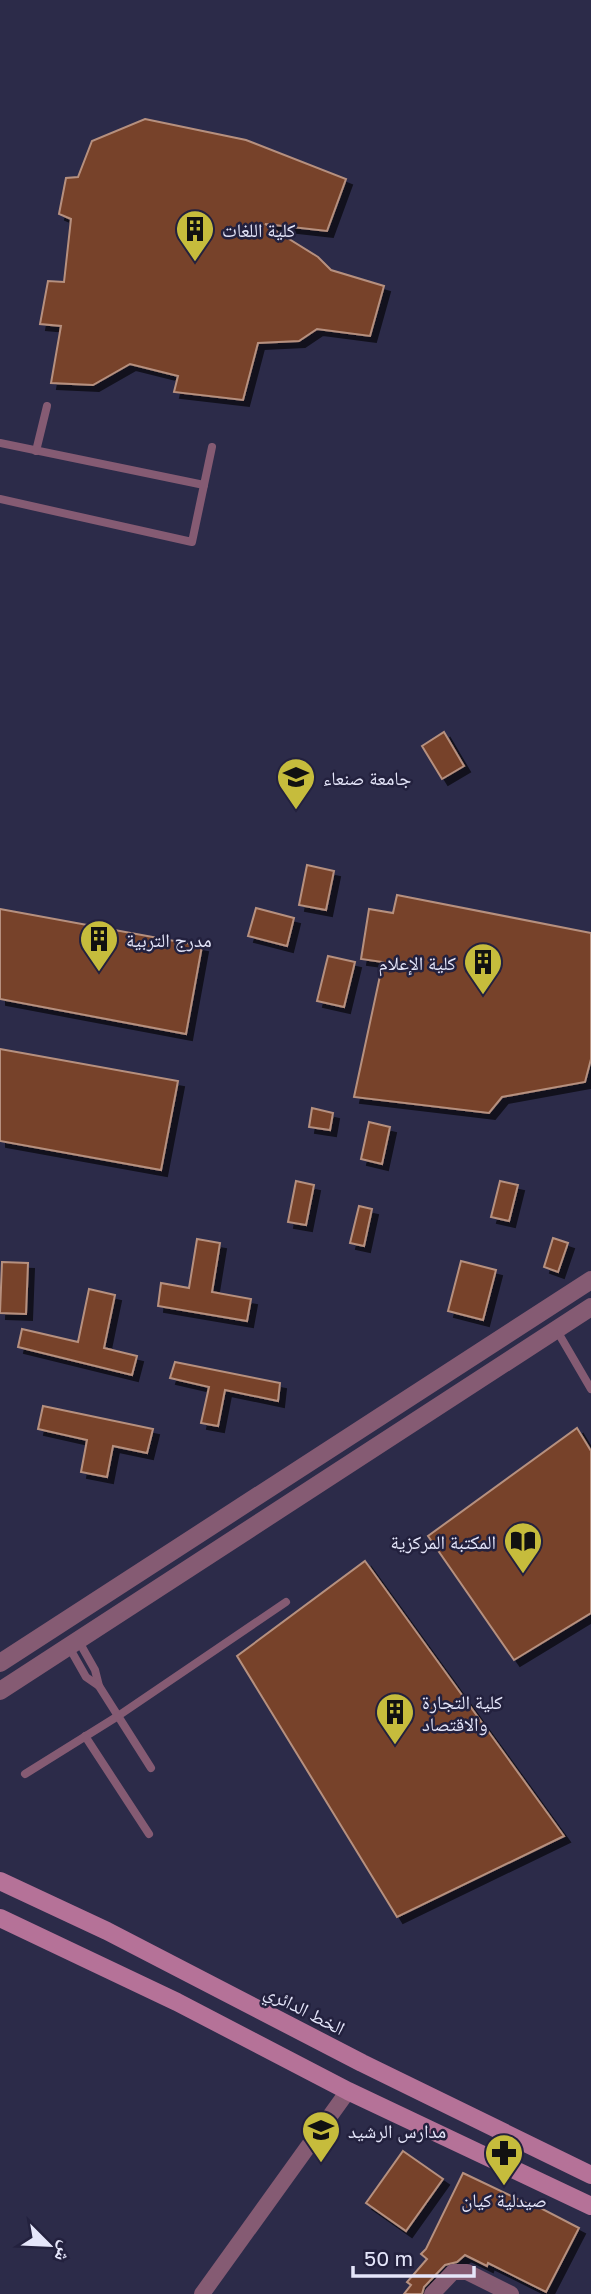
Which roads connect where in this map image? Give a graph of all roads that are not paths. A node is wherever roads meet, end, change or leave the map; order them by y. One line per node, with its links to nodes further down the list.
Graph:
1 (47, 406): 4 (lane)
2 (0, 443): 4 (lane)
3 (212, 447): 5 (lane)
4 (36, 451): 5 (lane)
5 (204, 485): 6 (lane)
6 (0, 499)
7 (591, 1280): 12 (street)
8 (591, 1307): 9 (street)
9 (556, 1329): 10 (lane); 13 (street)
10 (591, 1389)
11 (286, 1602): 16 (lane)
12 (61, 1625): 13 (street); 14 (street)
13 (73, 1643): 15 (street); 16 (lane)
14 (0, 1663)
15 (0, 1691)
16 (118, 1716): 17 (lane); 18 (lane)
17 (85, 1736): 19 (lane); 20 (lane)
18 (151, 1768)
19 (25, 1774)
20 (149, 1834)
21 (0, 1881): 23 (main road, الخط الدائري)
22 (2, 1923): 24 (main road)
23 (362, 2063): 24 (main road); 25 (main road, الخط الدائري)
24 (348, 2091): 26 (main road); 27 (street)
25 (591, 2175)
26 (591, 2206)
27 (202, 2294)
28 (432, 2294): 29 (street)
29 (511, 2294)

